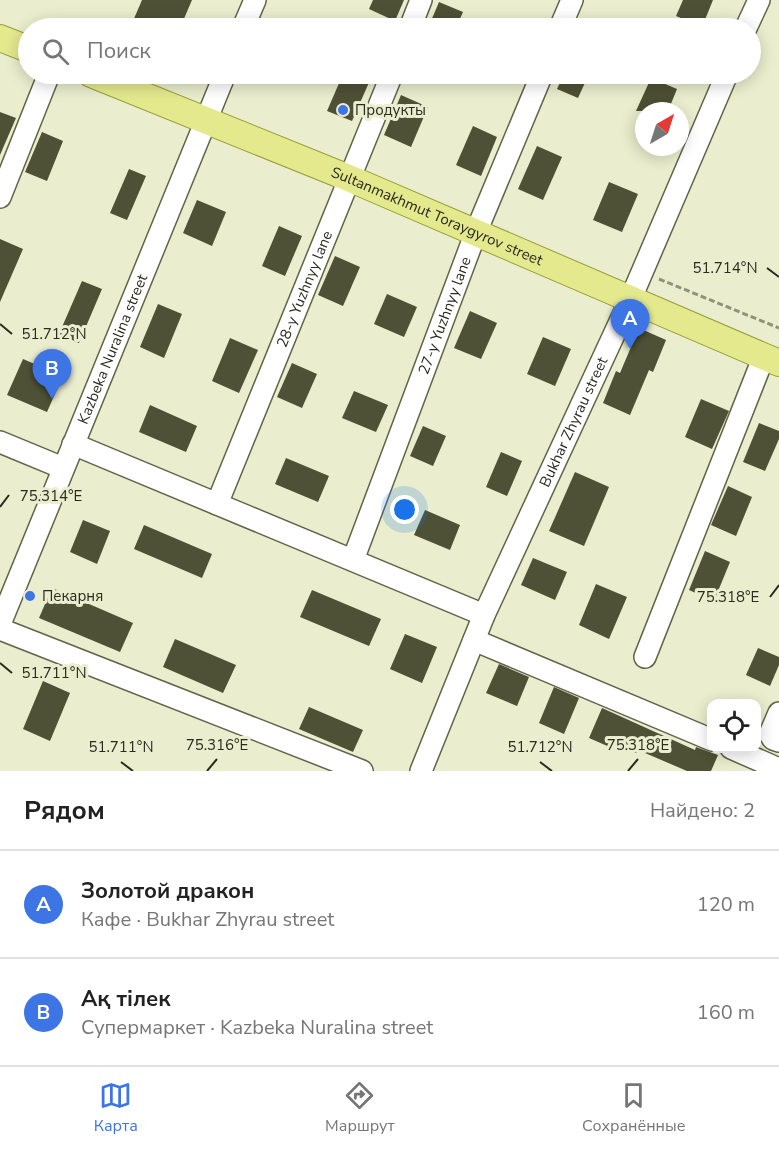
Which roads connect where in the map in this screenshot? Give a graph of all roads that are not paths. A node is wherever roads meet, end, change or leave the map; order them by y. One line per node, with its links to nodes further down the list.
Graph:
1 (255, 0): 5 (street)
2 (421, 0): 6 (street)
3 (572, 0): 7 (street)
4 (759, 0): 8 (street)
5 (247, 18)
6 (414, 18)
7 (564, 18)
8 (751, 18)
9 (0, 38): 10 (main road)
10 (18, 45)
11 (45, 84): 19 (street)
12 (117, 84): 17 (main road, Sultanmakhmut Toraygyrov street)
13 (221, 84): 17 (street, Kazbeka Nuralina street)
14 (388, 84): 18 (street, 28-y Yuzhnyy lane)
15 (538, 84): 20 (street, 27-y Yuzhnyy lane)
16 (723, 84): 21 (street, Bukhar Zhyrau street)
17 (207, 119): 18 (main road, Sultanmakhmut Toraygyrov street); 24 (street, Kazbeka Nuralina street)
18 (351, 179): 20 (main road, Sultanmakhmut Toraygyrov street); 26 (street, 28-y Yuzhnyy lane)
19 (0, 197)
20 (476, 232): 21 (main road, Sultanmakhmut Toraygyrov street); 27 (street, 27-y Yuzhnyy lane)
21 (631, 298): 22 (main road, Sultanmakhmut Toraygyrov street); 28 (street, Bukhar Zhyrau street)
22 (772, 359): 32 (street)
23 (0, 442): 25 (street)
24 (73, 444): 25 (street, Kazbeka Nuralina street); 26 (street)
25 (63, 468): 29 (street, Kazbeka Nuralina street)
26 (217, 504): 27 (street)
27 (353, 560): 28 (street)
28 (484, 615): 31 (street, Bukhar Zhyrau street)
29 (0, 624)
30 (0, 629): 38 (street)
31 (474, 640): 34 (street); 39 (street, Bukhar Zhyrau street)
32 (645, 657)
33 (779, 713): 35 (street)
34 (707, 738)
35 (775, 738)
36 (742, 753): 37 (street)
37 (779, 769)
38 (362, 771)
39 (421, 771)

